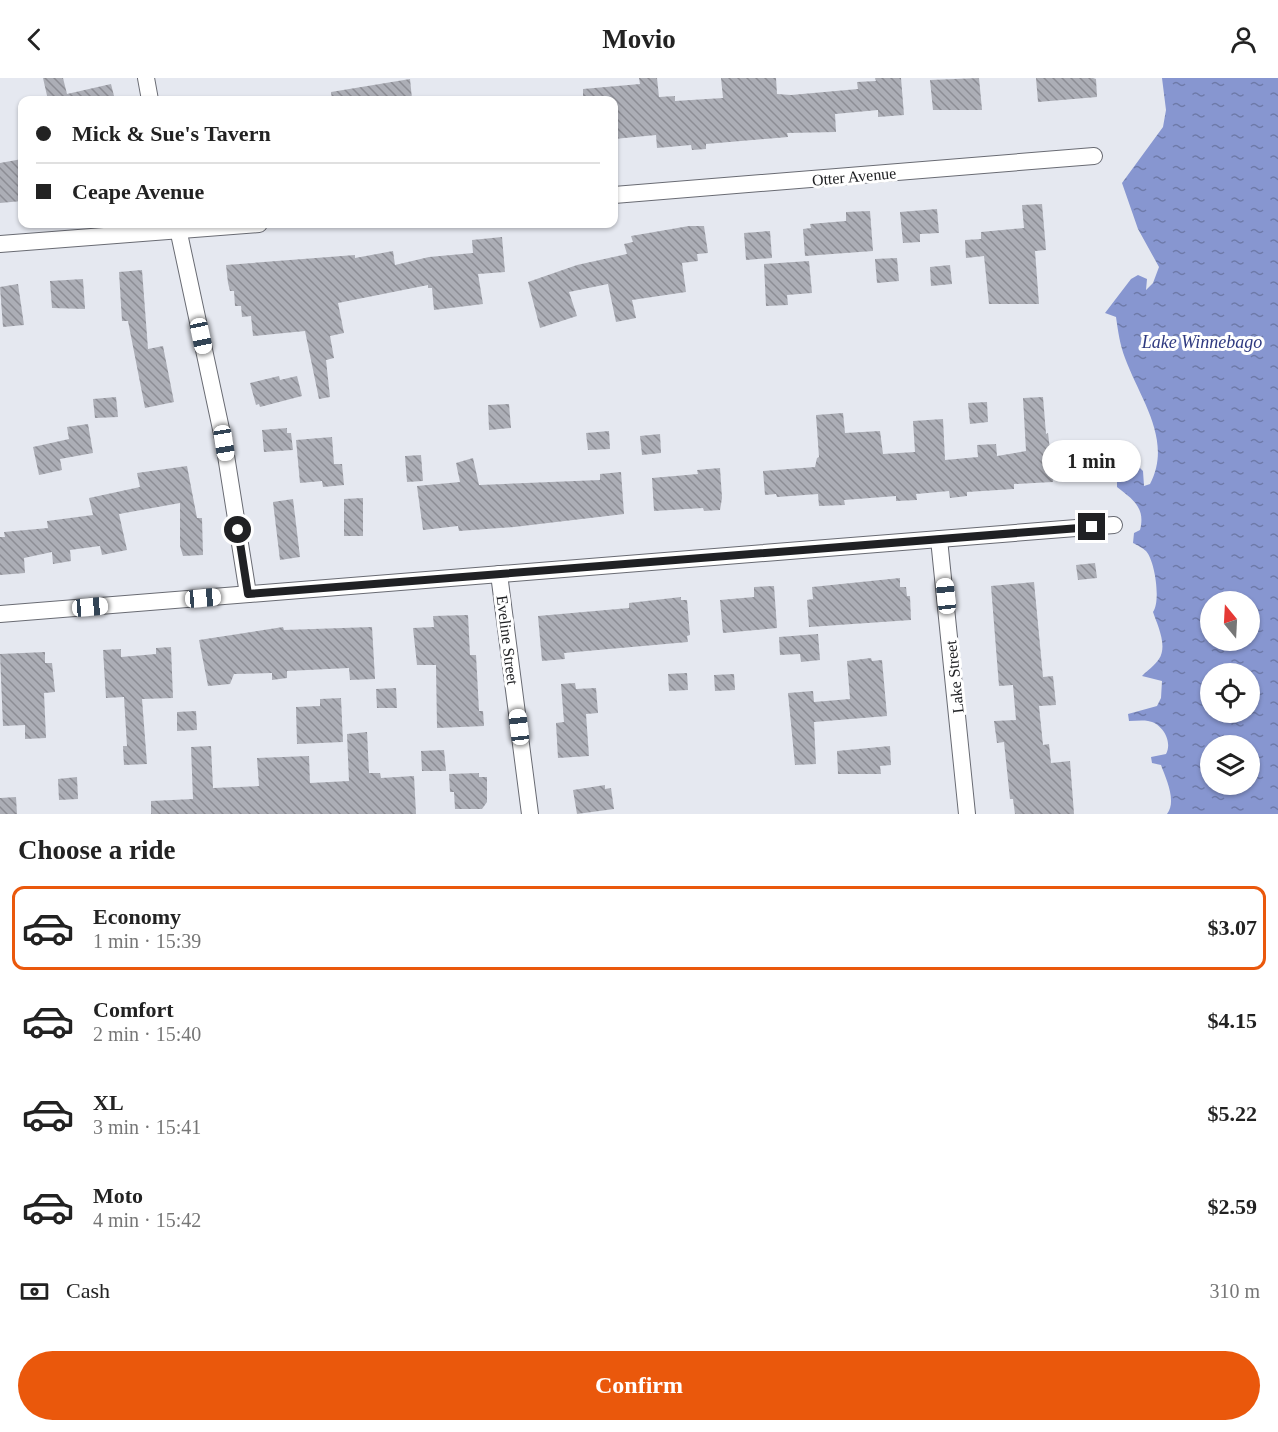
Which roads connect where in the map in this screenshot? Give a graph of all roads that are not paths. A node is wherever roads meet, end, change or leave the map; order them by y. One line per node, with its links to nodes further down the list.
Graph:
1 (146, 78): 2 (street)
2 (149, 96)
3 (1094, 156): 4 (street, Otter Avenue)
4 (618, 195)
5 (167, 228): 7 (street)
6 (177, 228): 11 (street)
7 (0, 244)
8 (1114, 525): 9 (street)
9 (939, 539): 10 (street); 14 (street, Lake Street)
10 (499, 574): 11 (street); 13 (street, Eveline Street)
11 (248, 594): 12 (street)
12 (0, 614)
13 (530, 814)
14 (968, 814)

